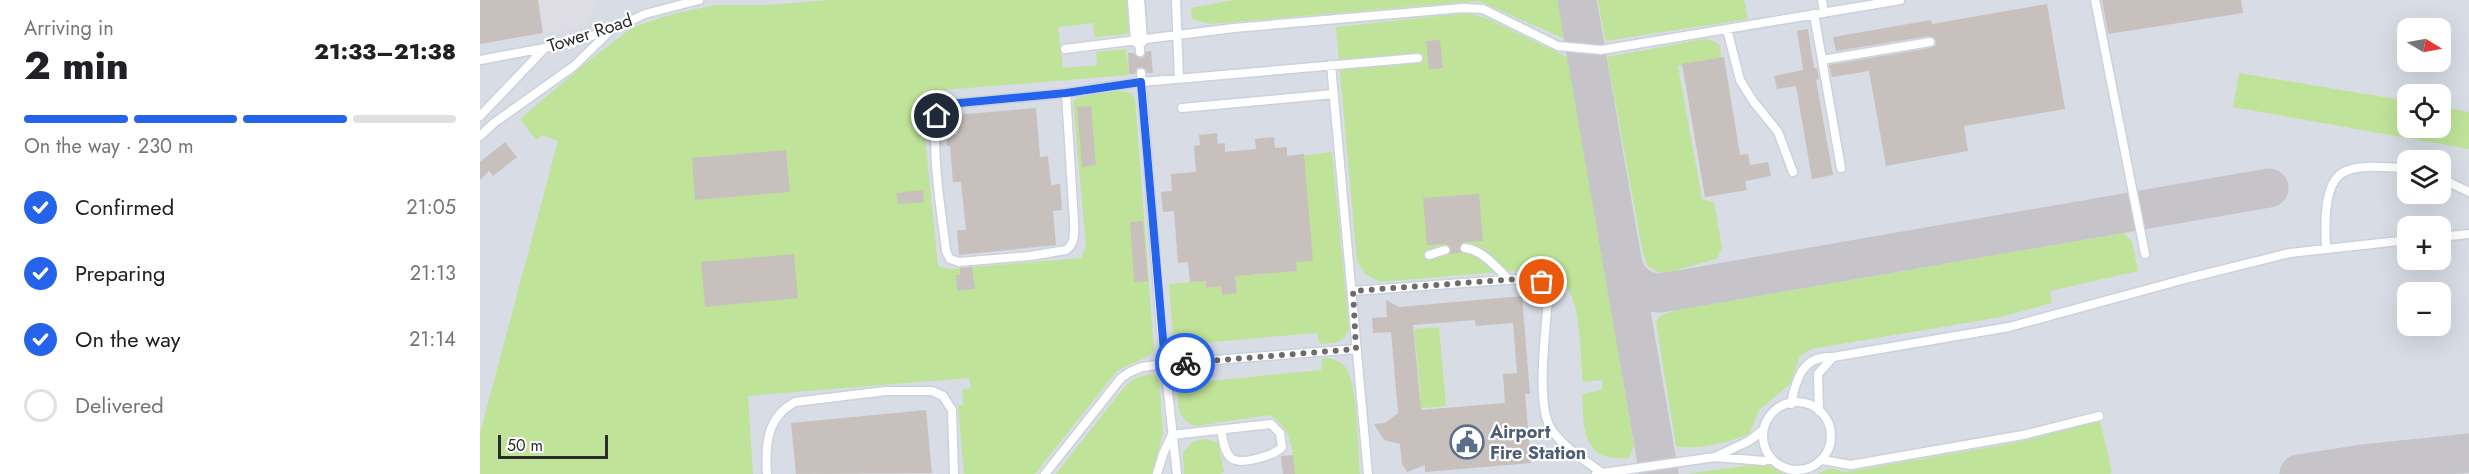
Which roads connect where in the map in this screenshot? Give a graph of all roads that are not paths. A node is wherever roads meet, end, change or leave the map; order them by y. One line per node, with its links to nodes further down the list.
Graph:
1 (699, 0): 10 (lane, Tower Road)
2 (1136, 0): 13 (street)
3 (1176, 0): 11 (lane)
4 (1822, 0): 7 (lane)
5 (1900, 0): 7 (lane)
6 (2095, 0): 39 (lane)
7 (1824, 12): 8 (lane)
8 (1814, 14): 9 (lane); 18 (lane)
9 (1727, 29): 11 (lane); 30 (lane)
10 (611, 30): 14 (lane, Tower Road); 26 (lane)
11 (1178, 36): 13 (lane); 21 (lane)
12 (1930, 42): 18 (lane)
13 (1139, 46): 15 (lane)
14 (544, 48): 17 (lane, Tower Road); 25 (lane)
15 (1065, 49)
16 (1418, 58): 19 (lane)
17 (480, 60)
18 (1822, 60): 28 (lane)
19 (1331, 65): 21 (lane); 23 (lane)
20 (1141, 78): 21 (lane); 22 (lane); 45 (lane)
21 (1179, 79)
22 (1066, 93): 22 (lane)
23 (1334, 94): 24 (lane); 42 (lane)
24 (1182, 108)
25 (480, 117): 26 (lane)
26 (494, 123): 27 (lane)
27 (480, 136)
28 (1841, 168)
29 (2397, 168): 37 (lane)
30 (1793, 172)
31 (2451, 183): 32 (lane)
32 (2469, 192)
33 (2469, 234): 34 (lane)
34 (2451, 236)
35 (2397, 241): 37 (lane)
36 (1465, 248): 41 (lane)
37 (2326, 248): 44 (lane)
38 (1445, 250): 40 (lane)
39 (2145, 254)
40 (1429, 255)
41 (1509, 280): 42 (lane); 55 (lane)
42 (1353, 291): 43 (lane)
43 (1356, 349): 45 (lane); 61 (lane)
44 (1833, 357): 46 (lane); 47 (lane)
45 (1165, 364): 51 (lane); 58 (lane)
46 (1791, 404): 47 (lane); 50 (lane)
47 (1819, 411): 54 (lane)
48 (2099, 416): 54 (lane)
49 (1221, 430): 49 (lane); 51 (lane)
50 (1763, 430): 52 (lane); 53 (lane)
51 (1172, 435): 59 (lane); 60 (lane)
52 (1715, 458): 53 (lane); 55 (lane)
53 (1771, 459): 54 (lane)
54 (1821, 460)
55 (1602, 473): 62 (lane)
56 (767, 474): 57 (lane)
57 (954, 474)
58 (1045, 474)
59 (1157, 474)
60 (1177, 474)
61 (1368, 474)
62 (1596, 474)

